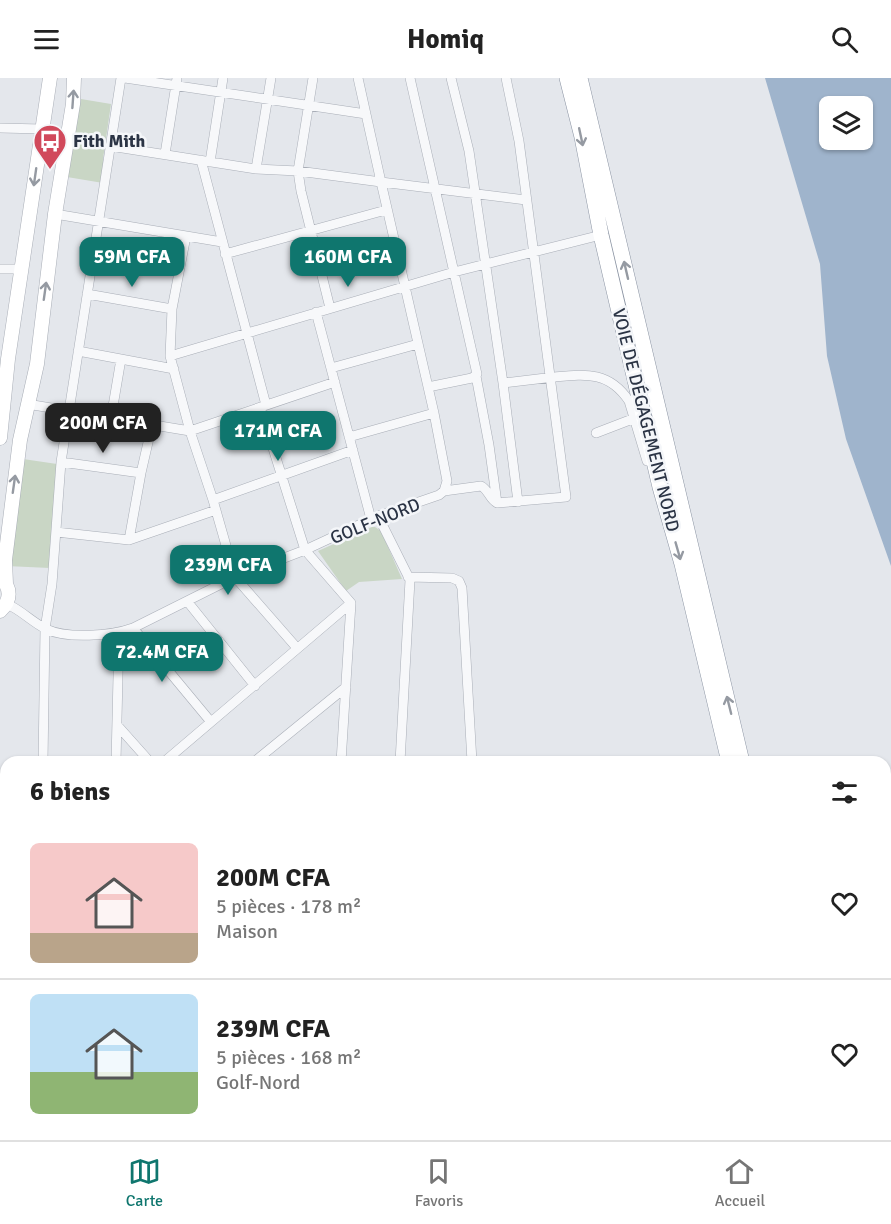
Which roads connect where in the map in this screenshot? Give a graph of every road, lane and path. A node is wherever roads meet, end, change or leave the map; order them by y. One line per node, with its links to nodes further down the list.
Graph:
1 (50, 78): 18 (main road)
2 (74, 78): 29 (main road, one-way to 2)
3 (123, 78): 12 (street); 19 (street)
4 (223, 78): 13 (street)
5 (271, 78): 14 (street)
6 (313, 78): 15 (street)
7 (358, 78): 16 (street)
8 (410, 78): 25 (street)
9 (451, 78): 26 (street)
10 (506, 78): 27 (street)
11 (570, 78): 32 (highway, VOIE DE DÉGAGEMENT NORD, one-way to 32); 107 (highway, VOIE DE DÉGAGEMENT NORD, one-way to 11)
12 (176, 82): 13 (street); 20 (street)
13 (221, 92): 14 (street); 21 (street)
14 (267, 99): 15 (street); 22 (street)
15 (309, 105): 16 (street); 23 (street)
16 (366, 114): 24 (street)
17 (0, 128): 18 (street)
18 (42, 129): 39 (main road, one-way to 39)
19 (110, 146): 20 (street); 30 (street)
20 (165, 154): 21 (street)
21 (206, 161): 22 (street); 34 (street)
22 (256, 169): 23 (street)
23 (298, 171): 24 (street); 31 (street)
24 (381, 182): 25 (street); 28 (street)
25 (435, 189): 26 (street); 40 (street)
26 (474, 194): 27 (street); 37 (street)
27 (526, 200): 35 (street)
28 (386, 210): 31 (street); 41 (street)
29 (55, 214): 30 (street); 59 (main road, one-way to 29)
30 (98, 222): 33 (street); 42 (street)
31 (310, 231): 36 (street); 43 (street)
32 (601, 235): 35 (street); 74 (highway, VOIE DE DÉGAGEMENT NORD)
33 (186, 236): 34 (street); 44 (street)
34 (222, 242): 36 (street)
35 (533, 252): 37 (street); 54 (street)
36 (225, 255): 46 (street)
37 (484, 263): 40 (street); 56 (street)
38 (0, 269): 39 (street)
39 (22, 269): 58 (main road)
40 (453, 272): 41 (street); 53 (street)
41 (405, 286): 43 (street); 47 (street)
42 (87, 294): 44 (street); 48 (street)
43 (330, 308): 45 (street)
44 (172, 309): 49 (street)
45 (316, 312): 46 (street); 51 (street)
46 (246, 332): 49 (street); 60 (street)
47 (418, 344): 51 (street); 57 (street)
48 (78, 351): 50 (street); 61 (street)
49 (170, 356): 52 (street)
50 (121, 359): 52 (street); 63 (street)
51 (331, 368): 55 (street)
52 (174, 369): 66 (street)
53 (476, 376): 57 (street); 78 (street)
54 (551, 377): 56 (street); 64 (street); 77 (street)
55 (335, 382): 60 (street); 68 (street)
56 (503, 383): 77 (street)
57 (428, 387): 62 (street)
58 (2, 402): 69 (main road)
59 (27, 404): 61 (street); 86 (main road, one-way to 59)
60 (263, 406): 66 (street); 73 (street)
61 (69, 411): 63 (street); 71 (street)
62 (434, 412): 68 (street); 75 (street)
63 (111, 418): 65 (street)
64 (635, 418): 67 (street); 74 (street)
65 (152, 425): 66 (street); 72 (street)
66 (190, 431): 76 (street)
67 (596, 433)
68 (349, 437): 70 (street)
69 (0, 438)
70 (352, 450): 73 (street); 80 (street)
71 (61, 462): 72 (street); 81 (street)
72 (141, 473): 82 (street)
73 (281, 476): 76 (street); 83 (street)
74 (660, 487): 106 (highway, VOIE DE DÉGAGEMENT NORD, one-way to 106)
75 (444, 491): 78 (street, GOLF-NORD); 80 (street, GOLF-NORD)
76 (213, 500): 79 (street)
77 (518, 502): 78 (street)
78 (497, 503)
79 (216, 510): 82 (street); 84 (street)
80 (375, 518): 83 (street, GOLF-NORD); 85 (street)
81 (56, 532): 82 (street); 91 (street)
82 (129, 540)
83 (305, 550): 84 (street, GOLF-NORD); 88 (street)
84 (235, 577): 87 (street, GOLF-NORD); 93 (street)
85 (408, 577): 104 (street); 105 (street)
86 (3, 580): 89 (main road)
87 (187, 601): 90 (street, GOLF-NORD); 94 (street)
88 (351, 603): 93 (street); 95 (street)
89 (3, 610): 91 (street, GOLF-NORD)
90 (133, 628): 92 (street, GOLF-NORD); 96 (street)
91 (45, 629): 92 (street, GOLF-NORD); 98 (street)
92 (119, 633): 97 (street)
93 (297, 648): 94 (street)
94 (255, 686): 96 (street)
95 (346, 687): 102 (street); 103 (street)
96 (211, 722): 101 (street)
97 (117, 725): 99 (street); 100 (street)
98 (43, 756)
99 (116, 756)
100 (145, 756)
101 (171, 756)
102 (261, 756)
103 (341, 756)
104 (400, 756)
105 (472, 756)
106 (728, 756)
107 (740, 756)

